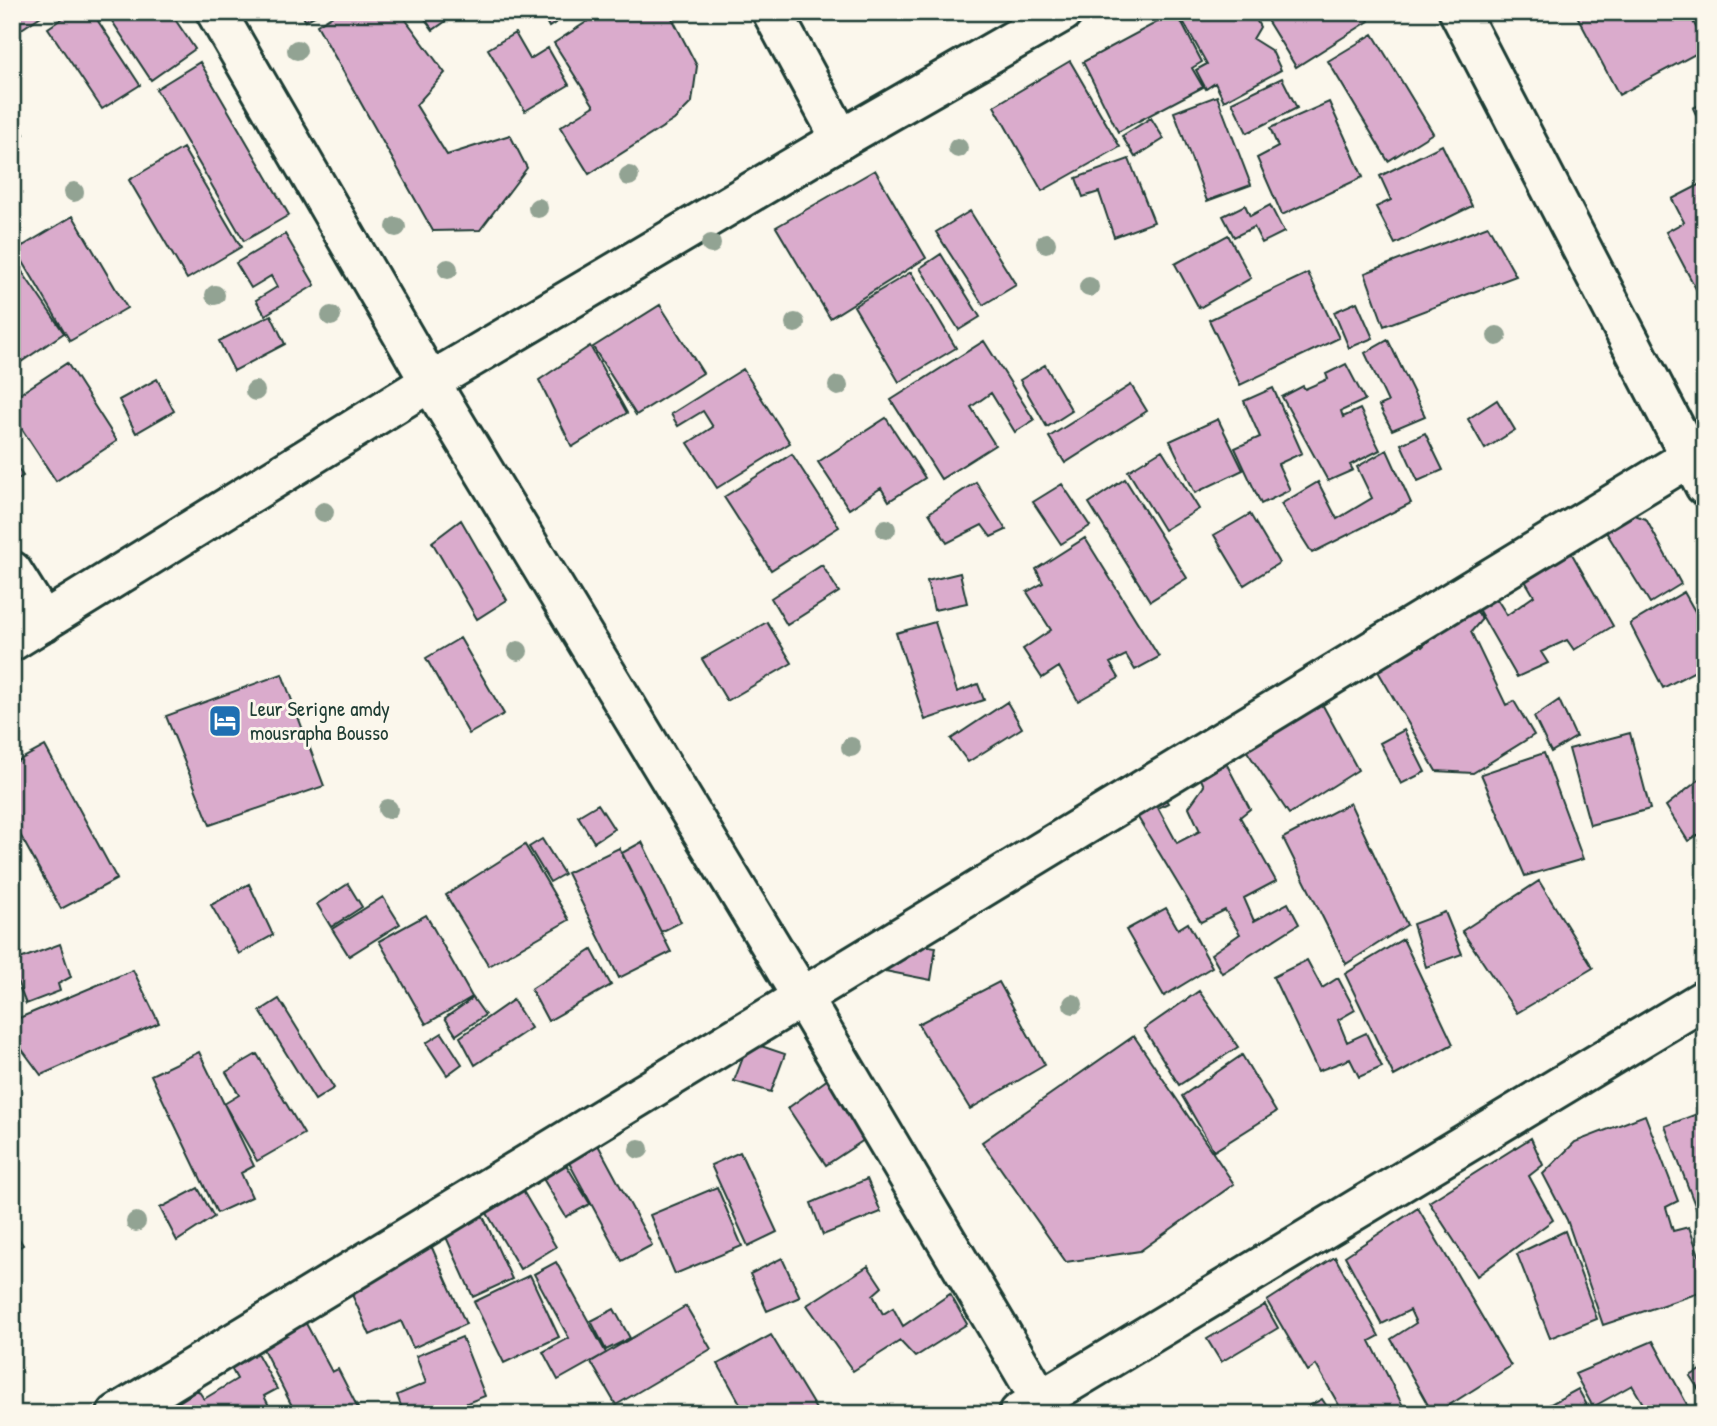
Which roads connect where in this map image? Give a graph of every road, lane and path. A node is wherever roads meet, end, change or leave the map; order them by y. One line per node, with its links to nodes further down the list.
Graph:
1 (216, 12): 6 (street)
2 (772, 12): 5 (street)
3 (1063, 12): 5 (street)
4 (1460, 12): 7 (street)
5 (841, 139): 6 (street)
6 (430, 382): 9 (street); 10 (street)
7 (1700, 464): 10 (street)
8 (12, 571): 9 (street)
9 (28, 631)
10 (802, 997): 12 (street); 13 (street)
11 (1705, 999): 12 (street)
12 (1036, 1409)
13 (117, 1414)

